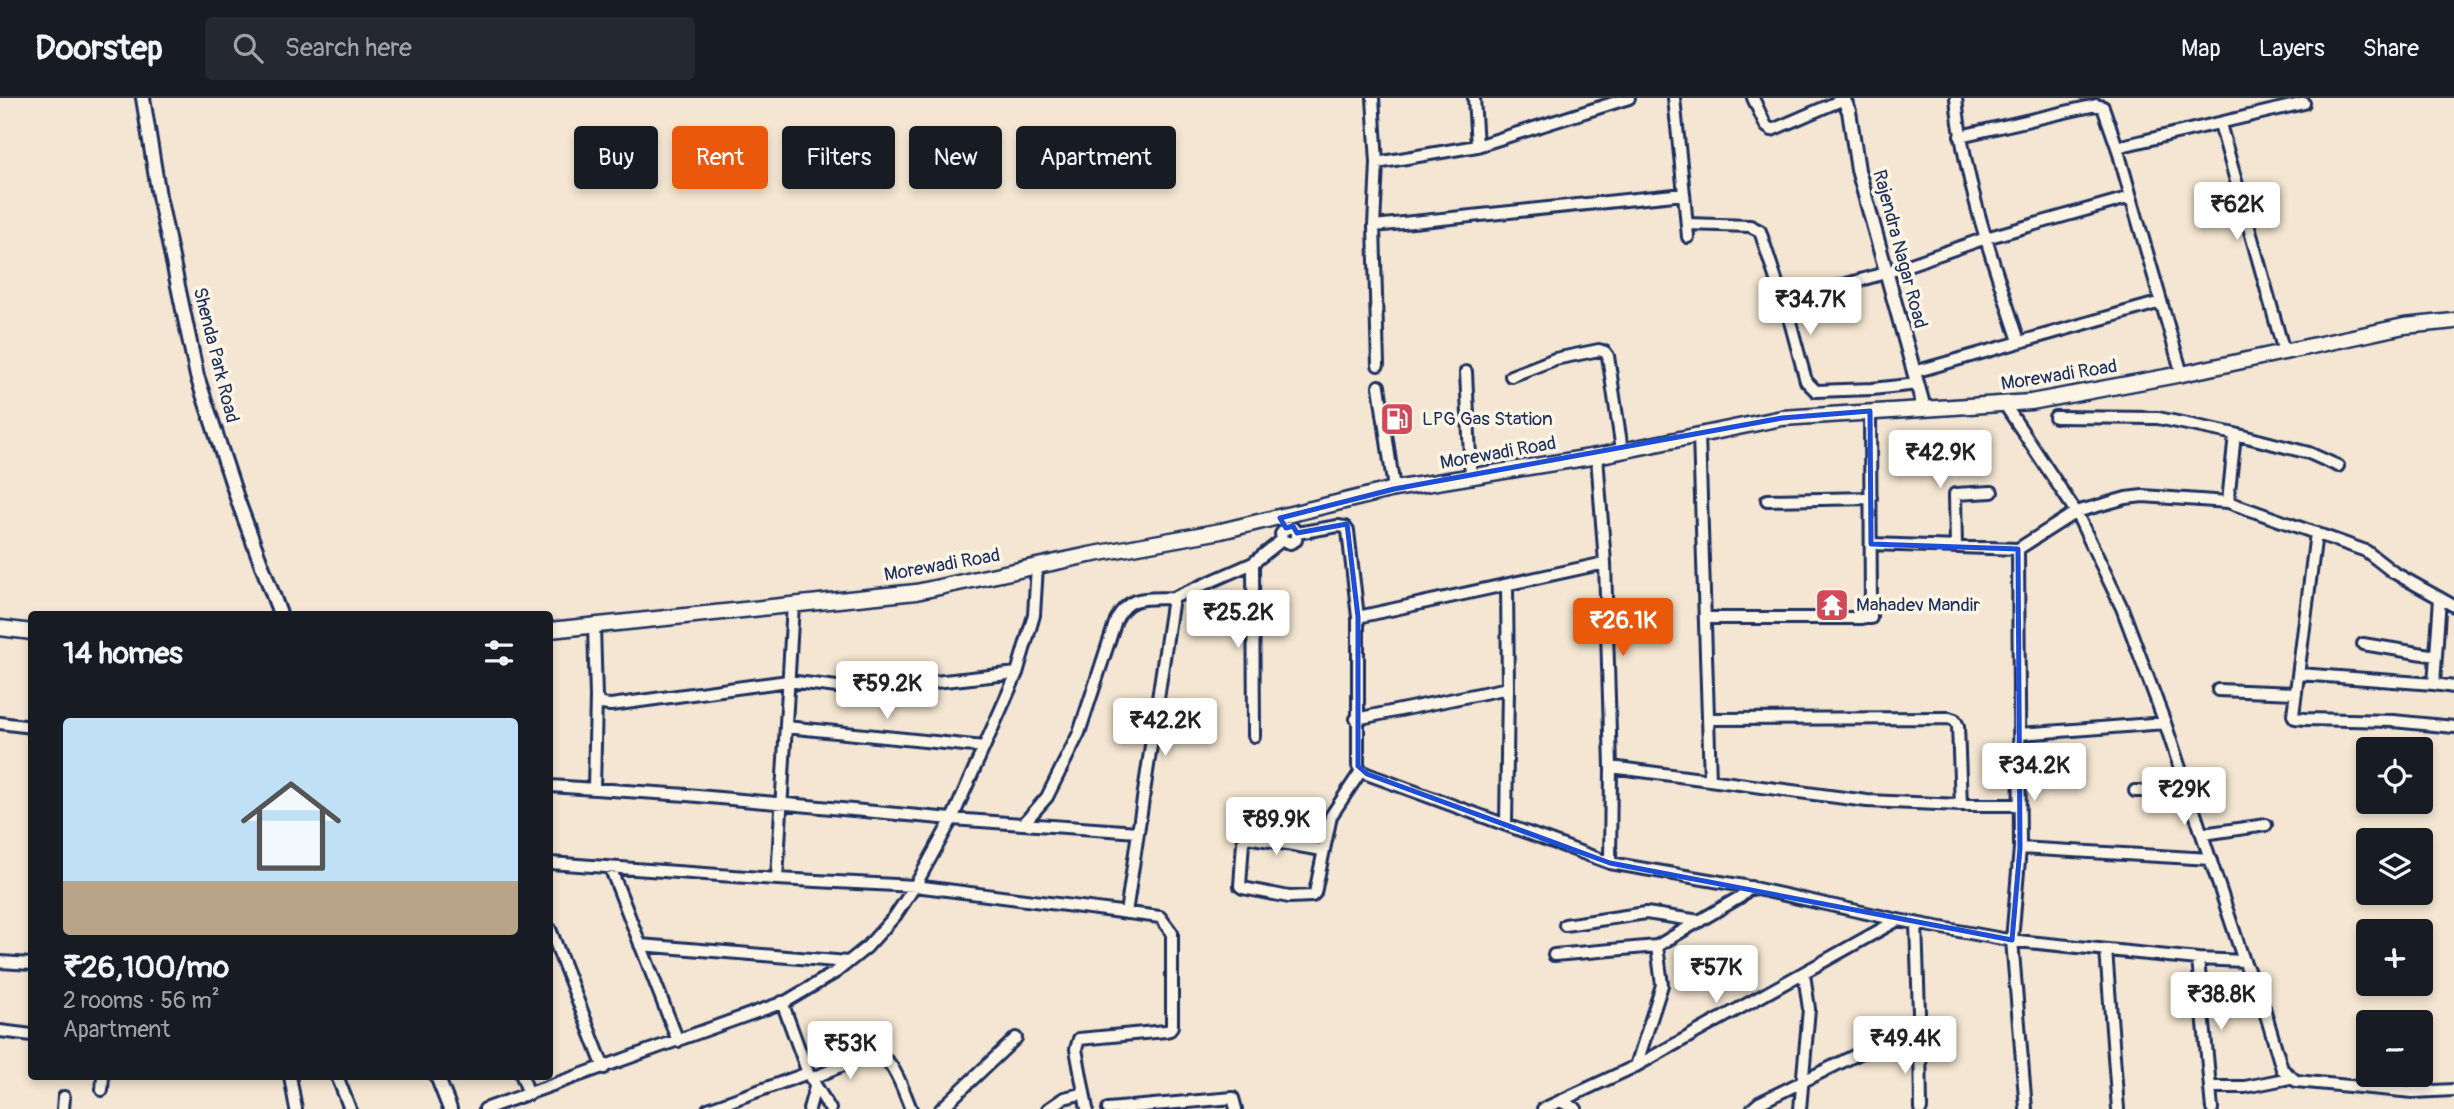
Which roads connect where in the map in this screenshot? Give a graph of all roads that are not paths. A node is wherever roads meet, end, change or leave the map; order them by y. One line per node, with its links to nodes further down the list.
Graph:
1 (143, 98): 64 (street, Shenda Park Road)
2 (1373, 98): 14 (street)
3 (1474, 98): 12 (street)
4 (1629, 98): 12 (street)
5 (1674, 98): 15 (street)
6 (1753, 98): 7 (street)
7 (1844, 98): 21 (street, Rajendra Nagar Road)
8 (1956, 98): 11 (street)
9 (2304, 103): 10 (street)
10 (2220, 124): 13 (street); 26 (street)
11 (1960, 136): 13 (street); 20 (street)
12 (1477, 146): 14 (street)
13 (2117, 147): 16 (street)
14 (1377, 163): 18 (street)
15 (1684, 194): 17 (street); 18 (street)
16 (2131, 197): 20 (street); 23 (street)
17 (1687, 224): 19 (street); 22 (street)
18 (1374, 226): 27 (street)
19 (1688, 237)
20 (1986, 238): 21 (street); 25 (street)
21 (1885, 274): 22 (street); 31 (street, Rajendra Nagar Road)
22 (1784, 299): 31 (street)
23 (2161, 302): 25 (street); 29 (street)
24 (2454, 321): 26 (main road, Morewadi Road)
25 (2019, 341): 31 (street)
26 (2284, 352): 29 (main road, Morewadi Road)
27 (1378, 365)
28 (1465, 372): 42 (street)
29 (2182, 374): 33 (main road, Morewadi Road)
30 (1511, 376): 39 (street)
31 (1916, 378): 34 (street, Rajendra Nagar Road)
32 (1379, 386): 43 (street)
33 (2005, 405): 34 (main road, Morewadi Road); 48 (street)
34 (1924, 408): 35 (main road, Morewadi Road)
35 (1870, 411): 38 (main road, Morewadi Road); 45 (street)
36 (2055, 417): 37 (street)
37 (2235, 434): 41 (street); 47 (street)
38 (1699, 435): 39 (main road, Morewadi Road); 66 (street)
39 (1622, 450): 40 (main road, Morewadi Road)
40 (1597, 456): 42 (main road, Morewadi Road); 57 (street)
41 (2338, 466)
42 (1471, 478): 43 (main road, Morewadi Road)
43 (1394, 489): 49 (main road, Morewadi Road)
44 (1992, 492): 54 (street)
45 (1871, 498): 46 (street); 53 (street)
46 (1767, 500)
47 (2228, 502): 48 (street); 51 (street)
48 (2076, 512): 55 (street); 85 (street)
49 (1283, 523): 50 (street); 52 (street); 58 (main road, Morewadi Road)
50 (1297, 533): 52 (street); 65 (street)
51 (2316, 533): 61 (street); 74 (street)
52 (1282, 540): 56 (street)
53 (1871, 544): 54 (street); 66 (street)
54 (1956, 547): 55 (street)
55 (2018, 549): 89 (street)
56 (1253, 563): 60 (street); 90 (street)
57 (1605, 563): 59 (street); 92 (street)
58 (1037, 566): 62 (main road, Morewadi Road); 73 (street)
59 (1507, 585): 65 (street); 78 (street)
60 (1173, 598): 103 (street); 106 (street)
61 (2440, 598): 63 (street); 72 (street)
62 (793, 604): 67 (main road, Morewadi Road); 75 (street)
63 (2454, 606)
64 (279, 611)
65 (1358, 617): 82 (street)
66 (1705, 618): 83 (street)
67 (594, 626): 69 (main road, Morewadi Road); 81 (street)
68 (0, 628): 70 (main road)
69 (553, 630)
70 (28, 632)
71 (2364, 644): 72 (street)
72 (2436, 656): 76 (street)
73 (1017, 673): 75 (street); 91 (street)
74 (2299, 674): 76 (street); 80 (street)
75 (788, 681): 81 (street); 87 (street)
76 (2434, 684): 77 (street)
77 (2454, 687)
78 (1508, 688): 82 (street); 104 (street)
79 (2218, 690): 80 (street)
80 (2296, 693): 88 (street)
81 (596, 698): 96 (street)
82 (1356, 719): 93 (street)
83 (1708, 719): 94 (street); 101 (street)
84 (0, 723): 86 (street)
85 (2165, 723): 89 (street); 98 (street)
86 (28, 726)
87 (786, 727): 91 (street); 99 (street)
88 (2454, 727)
89 (2020, 734): 100 (street)
90 (1254, 736)
91 (984, 747): 102 (street)
92 (1611, 766): 94 (street); 112 (street)
93 (1361, 771): 104 (street); 109 (street)
94 (1710, 780): 101 (street)
95 (553, 786): 96 (street)
96 (594, 789): 99 (street)
97 (2135, 791): 98 (street)
98 (2188, 791): 107 (street)
99 (781, 803): 102 (street); 114 (street)
100 (2019, 805): 101 (street); 108 (street)
101 (1961, 806)
102 (952, 819): 103 (street); 115 (street)
103 (1024, 823): 106 (street)
104 (1506, 824): 112 (street)
105 (2266, 825): 107 (street)
106 (1138, 832): 117 (street)
107 (2203, 834): 110 (street)
108 (2020, 848): 110 (street); 123 (street)
109 (1322, 850): 109 (street)
110 (2211, 859): 129 (street)
111 (553, 863): 113 (street)
112 (1610, 863): 116 (street)
113 (610, 867): 114 (street); 124 (street)
114 (777, 879): 115 (street)
115 (915, 886): 117 (street); 131 (street)
116 (1751, 887): 118 (street); 119 (street)
117 (1126, 913): 153 (street)
118 (1898, 920): 120 (street); 133 (street)
119 (1700, 921): 121 (street); 125 (street)
120 (1916, 923): 123 (street); 139 (street)
121 (1565, 925)
122 (553, 937): 141 (street)
123 (2012, 940): 126 (street); 176 (street)
124 (640, 945): 131 (street); 138 (street)
125 (1657, 946): 127 (street); 140 (street)
126 (2106, 950): 128 (street); 177 (street)
127 (1554, 955)
128 (2198, 959): 129 (street); 150 (street)
129 (2244, 961): 142 (street)
130 (0, 962): 132 (street)
131 (848, 962): 134 (street)
132 (28, 964)
133 (1804, 974): 140 (street); 149 (street)
134 (782, 1002): 138 (street); 148 (street)
135 (0, 1031): 136 (street)
136 (28, 1034)
137 (1016, 1038): 166 (street)
138 (678, 1041): 141 (street)
139 (1920, 1043): 149 (street); 175 (street)
140 (1636, 1066): 156 (street)
141 (604, 1068): 154 (street)
142 (2290, 1078): 150 (street); 152 (street)
143 (103, 1080): 151 (street)
144 (291, 1080): 158 (street)
145 (339, 1080): 159 (street)
146 (439, 1080): 160 (street)
147 (524, 1080): 154 (street)
148 (812, 1080): 162 (street); 163 (street); 164 (street); 165 (street)
149 (1804, 1080): 173 (street); 174 (street)
150 (2211, 1087): 178 (street)
151 (102, 1090)
152 (2454, 1090)
153 (1084, 1093): 167 (street); 168 (street)
154 (529, 1094): 161 (street)
155 (64, 1097): 157 (street)
156 (1560, 1101): 171 (street); 172 (street)
157 (63, 1109)
158 (296, 1109)
159 (350, 1109)
160 (450, 1109)
161 (485, 1109)
162 (708, 1109)
163 (809, 1109)
164 (830, 1109)
165 (911, 1109)
166 (941, 1109)
167 (1048, 1109)
168 (1087, 1109)
169 (1108, 1109): 170 (street)
170 (1236, 1109)
171 (1543, 1109)
172 (1576, 1109)
173 (1752, 1109)
174 (1800, 1109)
175 (1921, 1109)
176 (2026, 1109)
177 (2118, 1109)
178 (2212, 1109)

